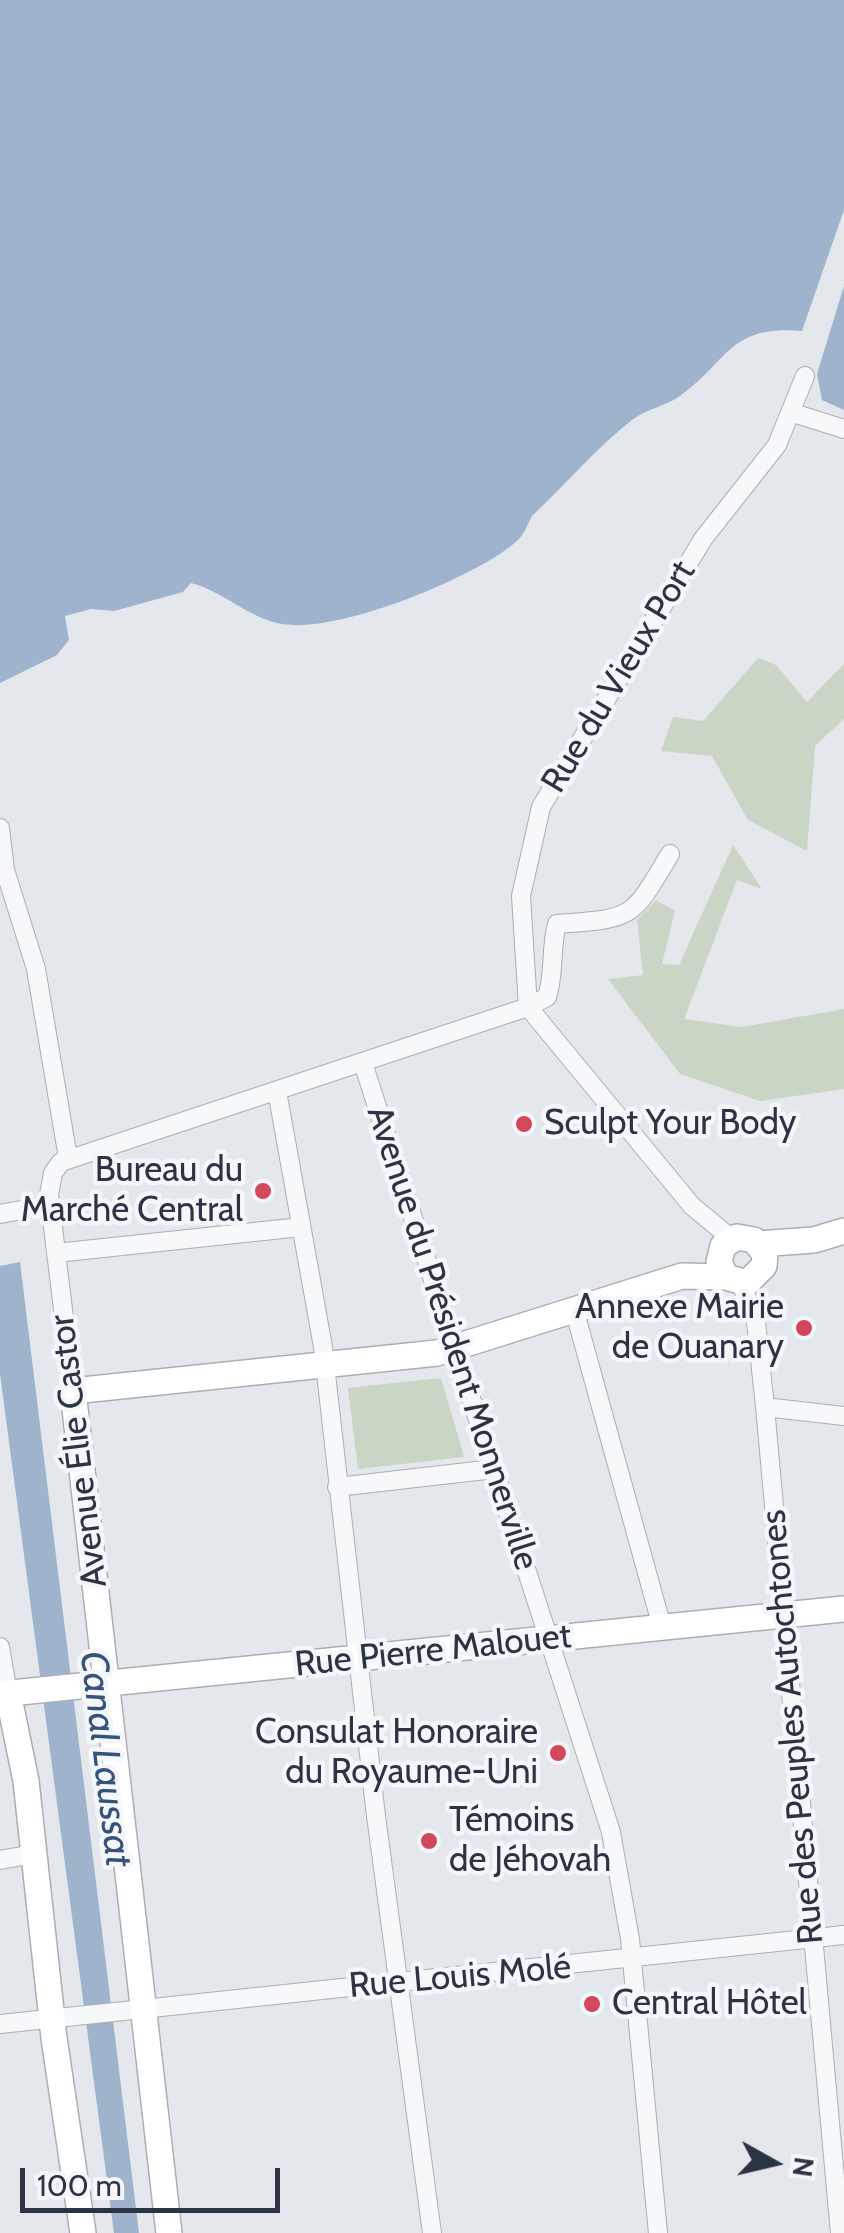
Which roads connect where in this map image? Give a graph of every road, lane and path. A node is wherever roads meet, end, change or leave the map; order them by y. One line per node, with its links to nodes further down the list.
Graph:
1 (805, 376): 2 (street, Rue du Vieux Port)
2 (793, 413): 3 (street); 6 (street, Rue du Vieux Port)
3 (844, 430)
4 (0, 828): 9 (street)
5 (670, 854): 6 (street)
6 (528, 1008): 7 (street); 14 (street)
7 (363, 1063): 8 (street); 19 (street, Avenue du Président Monnerville)
8 (278, 1091): 9 (street); 12 (street)
9 (68, 1158): 10 (street)
10 (50, 1205): 11 (street); 16 (street, Avenue Élie Castor)
11 (0, 1214)
12 (301, 1227): 16 (street); 20 (street)
13 (844, 1232): 15 (street)
14 (732, 1239): 15 (street); 17 (street)
15 (758, 1244): 17 (street)
16 (56, 1254): 21 (street, Avenue Élie Castor)
17 (734, 1280): 18 (street); 22 (street, Rue des Peuples Autochtones)
18 (574, 1309): 19 (street); 28 (street)
19 (455, 1347): 20 (street); 24 (street, Avenue du Président Monnerville)
20 (324, 1368): 21 (street); 25 (street)
21 (73, 1391): 32 (street, Avenue Élie Castor)
22 (765, 1407): 23 (street); 27 (street, Rue des Peuples Autochtones)
23 (844, 1416)
24 (494, 1469): 25 (street); 29 (street, Avenue du Président Monnerville)
25 (336, 1487): 31 (street)
26 (844, 1609): 27 (street, Rue Pierre Malouet)
27 (782, 1616): 28 (street, Rue Pierre Malouet); 37 (street, Rue des Peuples Autochtones)
28 (662, 1627): 29 (street, Rue Pierre Malouet)
29 (548, 1638): 31 (street, Rue Pierre Malouet); 38 (street, Avenue du Président Monnerville)
30 (0, 1646): 33 (street)
31 (357, 1659): 32 (street, Rue Pierre Malouet); 39 (street)
32 (96, 1683): 33 (street, Rue Pierre Malouet); 40 (street, Avenue Élie Castor)
33 (10, 1693): 34 (street)
34 (34, 1854): 35 (street); 41 (street)
35 (0, 1860)
36 (844, 1936): 37 (street, Rue Louis Molé)
37 (812, 1939): 38 (street, Rue Louis Molé); 47 (street, Rue des Peuples Autochtones)
38 (632, 1960): 39 (street, Rue Louis Molé); 46 (street, Avenue du Président Monnerville)
39 (398, 1984): 40 (street, Rue Louis Molé); 45 (street)
40 (133, 2009): 41 (street, Rue Louis Molé); 44 (street, Avenue Élie Castor)
41 (64, 2017): 42 (street, Rue Louis Molé); 43 (street)
42 (0, 2024)
43 (83, 2233)
44 (168, 2233)
45 (432, 2233)
46 (658, 2233)
47 (840, 2233)

